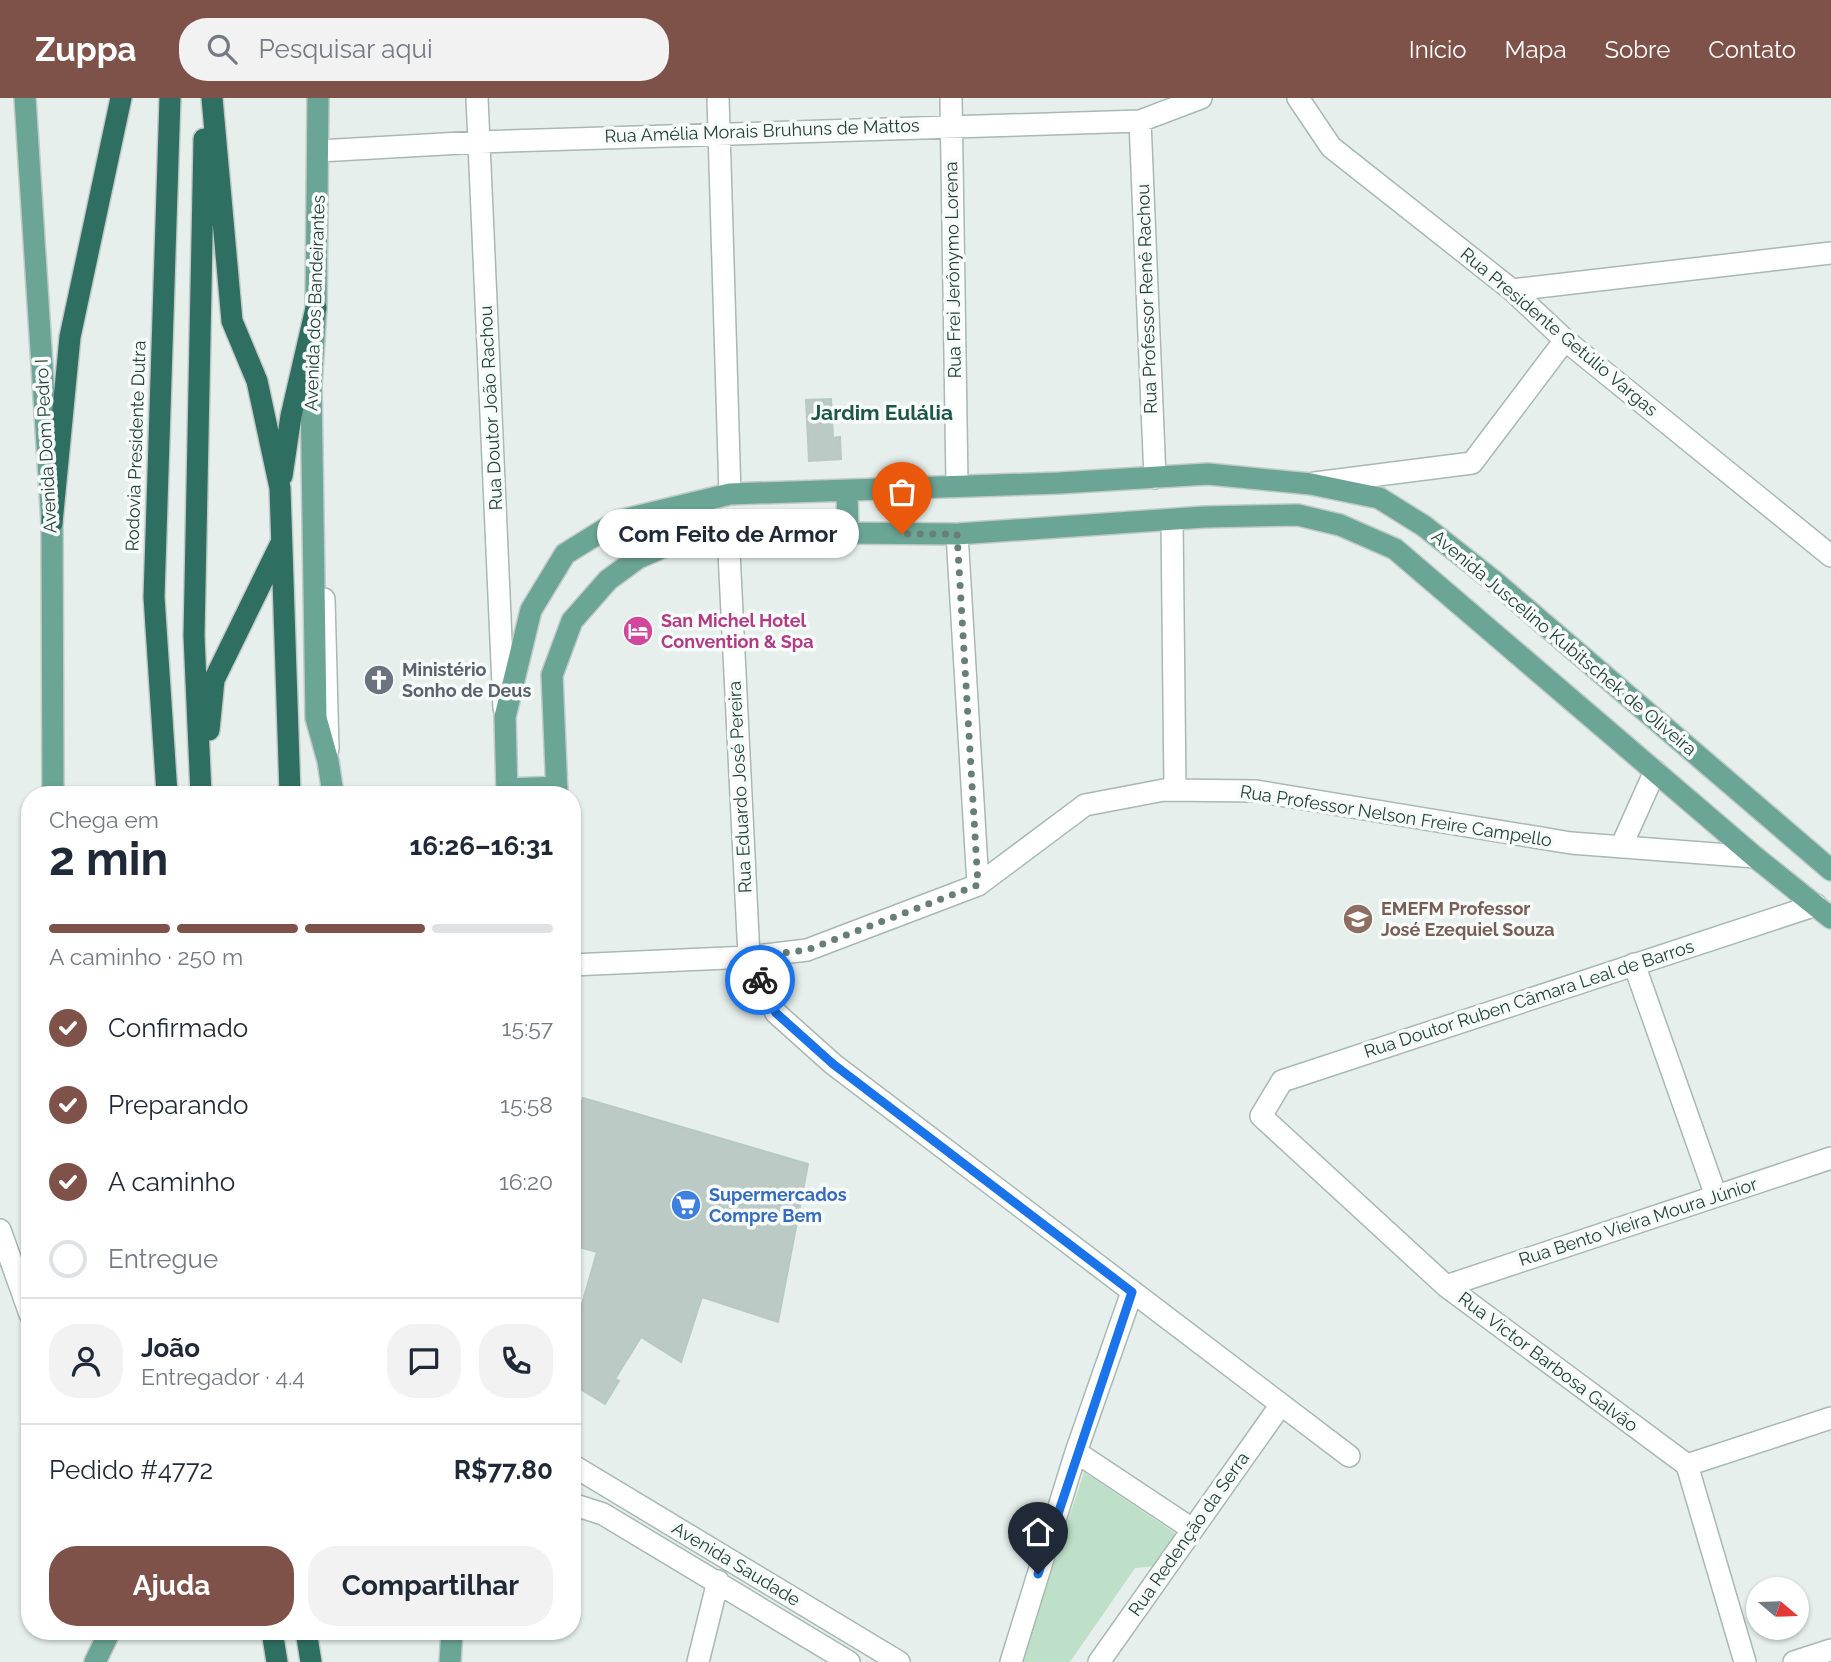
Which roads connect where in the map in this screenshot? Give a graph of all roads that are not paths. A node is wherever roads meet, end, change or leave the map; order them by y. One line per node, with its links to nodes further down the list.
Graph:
1 (25, 98): 28 (main road, Avenida Dom Pedro I)
2 (121, 98): 28 (highway)
3 (170, 98): 37 (highway, Rodovia Presidente Dutra)
4 (205, 98): 38 (highway)
5 (212, 98): 24 (highway)
6 (318, 98): 16 (main road, Avenida dos Bandeirantes)
7 (477, 98): 15 (street, Rua Doutor João Rachou)
8 (718, 98): 14 (street)
9 (951, 98): 13 (street, Rua Frei Jerônymo Lorena)
10 (1201, 98): 12 (street, Rua Amélia Morais Bruhuns de Mattos)
11 (1298, 98): 18 (street, Rua Presidente Getúlio Vargas)
12 (1140, 121): 13 (street, Rua Amélia Morais Bruhuns de Mattos); 21 (street, Rua Professor Renê Rachou)
13 (951, 124): 14 (street, Rua Amélia Morais Bruhuns de Mattos); 23 (street, Rua Frei Jerônymo Lorena)
14 (719, 134): 15 (street, Rua Amélia Morais Bruhuns de Mattos); 26 (street)
15 (479, 142): 16 (street, Rua Amélia Morais Bruhuns de Mattos); 34 (street, Rua Doutor João Rachou)
16 (319, 151): 19 (main road, Avenida dos Bandeirantes)
17 (1831, 253): 18 (street)
18 (1512, 290): 20 (street, Rua Presidente Getúlio Vargas)
19 (316, 308): 24 (highway); 41 (main road, Avenida dos Bandeirantes)
20 (1565, 340): 22 (street); 33 (street, Rua Presidente Getúlio Vargas)
21 (1155, 478): 22 (main road, Avenida Juscelino Kubitschek de Oliveira); 23 (main road, Avenida Juscelino Kubitschek de Oliveira)
22 (1311, 484): 47 (main road, Avenida Juscelino Kubitschek de Oliveira)
23 (957, 485): 25 (main road, Avenida Juscelino Kubitschek de Oliveira)
24 (280, 488): 32 (highway)
25 (847, 492): 26 (main road, Avenida Juscelino Kubitschek de Oliveira); 30 (main road)
26 (730, 494): 34 (main road, Avenida Juscelino Kubitschek de Oliveira)
27 (1172, 521): 31 (main road, Avenida Juscelino Kubitschek de Oliveira); 35 (main road, Avenida Juscelino Kubitschek de Oliveira); 44 (street)
28 (52, 523): 36 (main road, Avenida Dom Pedro I)
29 (727, 532): 30 (main road, Avenida Juscelino Kubitschek de Oliveira); 43 (main road, Avenida Juscelino Kubitschek de Oliveira); 50 (street, Rua Eduardo José Pereira)
30 (848, 533): 31 (main road, Avenida Juscelino Kubitschek de Oliveira)
31 (957, 534): 48 (street)
32 (283, 541): 39 (highway); 40 (highway)
33 (1831, 556)
34 (505, 718): 42 (main road, Avenida Juscelino Kubitschek de Oliveira)
35 (1655, 771): 45 (street); 46 (main road, Avenida Juscelino Kubitschek de Oliveira)
36 (53, 786)
37 (166, 786)
38 (202, 786)
39 (203, 786)
40 (290, 786)
41 (332, 786)
42 (507, 786)
43 (556, 786)
44 (1175, 790): 45 (street, Rua Professor Nelson Freire Campello); 48 (street, Rua Professor Nelson Freire Campello)
45 (1621, 847): 46 (street, Rua Professor Nelson Freire Campello)
46 (1755, 857): 49 (main road, Avenida Juscelino Kubitschek de Oliveira)
47 (1831, 870)
48 (978, 885): 50 (street, Rua Professor Nelson Freire Campello)
49 (1824, 912): 51 (street, Rua Doutor Ruben Câmara Leal de Barros)
50 (749, 957): 52 (street, Rua Professor Nelson Freire Campello); 59 (street)
51 (1634, 964): 53 (street, Rua Doutor Ruben Câmara Leal de Barros); 55 (street)
52 (581, 965)
53 (1261, 1116): 58 (street, Rua Victor Barbosa Galvão)
54 (1831, 1158): 55 (street, Rua Bento Vieira Moura Júnior)
55 (1716, 1196): 58 (street, Rua Bento Vieira Moura Júnior)
56 (0, 1230): 57 (street)
57 (21, 1275)
58 (1446, 1286): 64 (street, Rua Victor Barbosa Galvão)
59 (1132, 1292): 60 (street); 62 (street)
60 (1280, 1406): 63 (street); 67 (street, Rua Redenção da Serra)
61 (1831, 1418): 64 (street)
62 (1076, 1452): 67 (street); 81 (street)
63 (1349, 1456)
64 (1687, 1465): 83 (street)
65 (581, 1470): 80 (street, Avenida Saudade)
66 (581, 1507): 68 (street, Avenida Saudade)
67 (1192, 1529): 82 (street, Rua Redenção da Serra)
68 (719, 1581): 78 (street); 79 (street, Avenida Saudade)
69 (106, 1640): 74 (main road)
70 (273, 1640): 75 (highway)
71 (308, 1640): 76 (highway)
72 (451, 1640): 77 (main road)
73 (1831, 1650): 84 (street)
74 (95, 1662)
75 (276, 1662)
76 (312, 1662)
77 (450, 1662)
78 (698, 1662)
79 (849, 1662)
80 (899, 1662)
81 (1011, 1662)
82 (1099, 1662)
83 (1745, 1662)
84 (1794, 1662)

